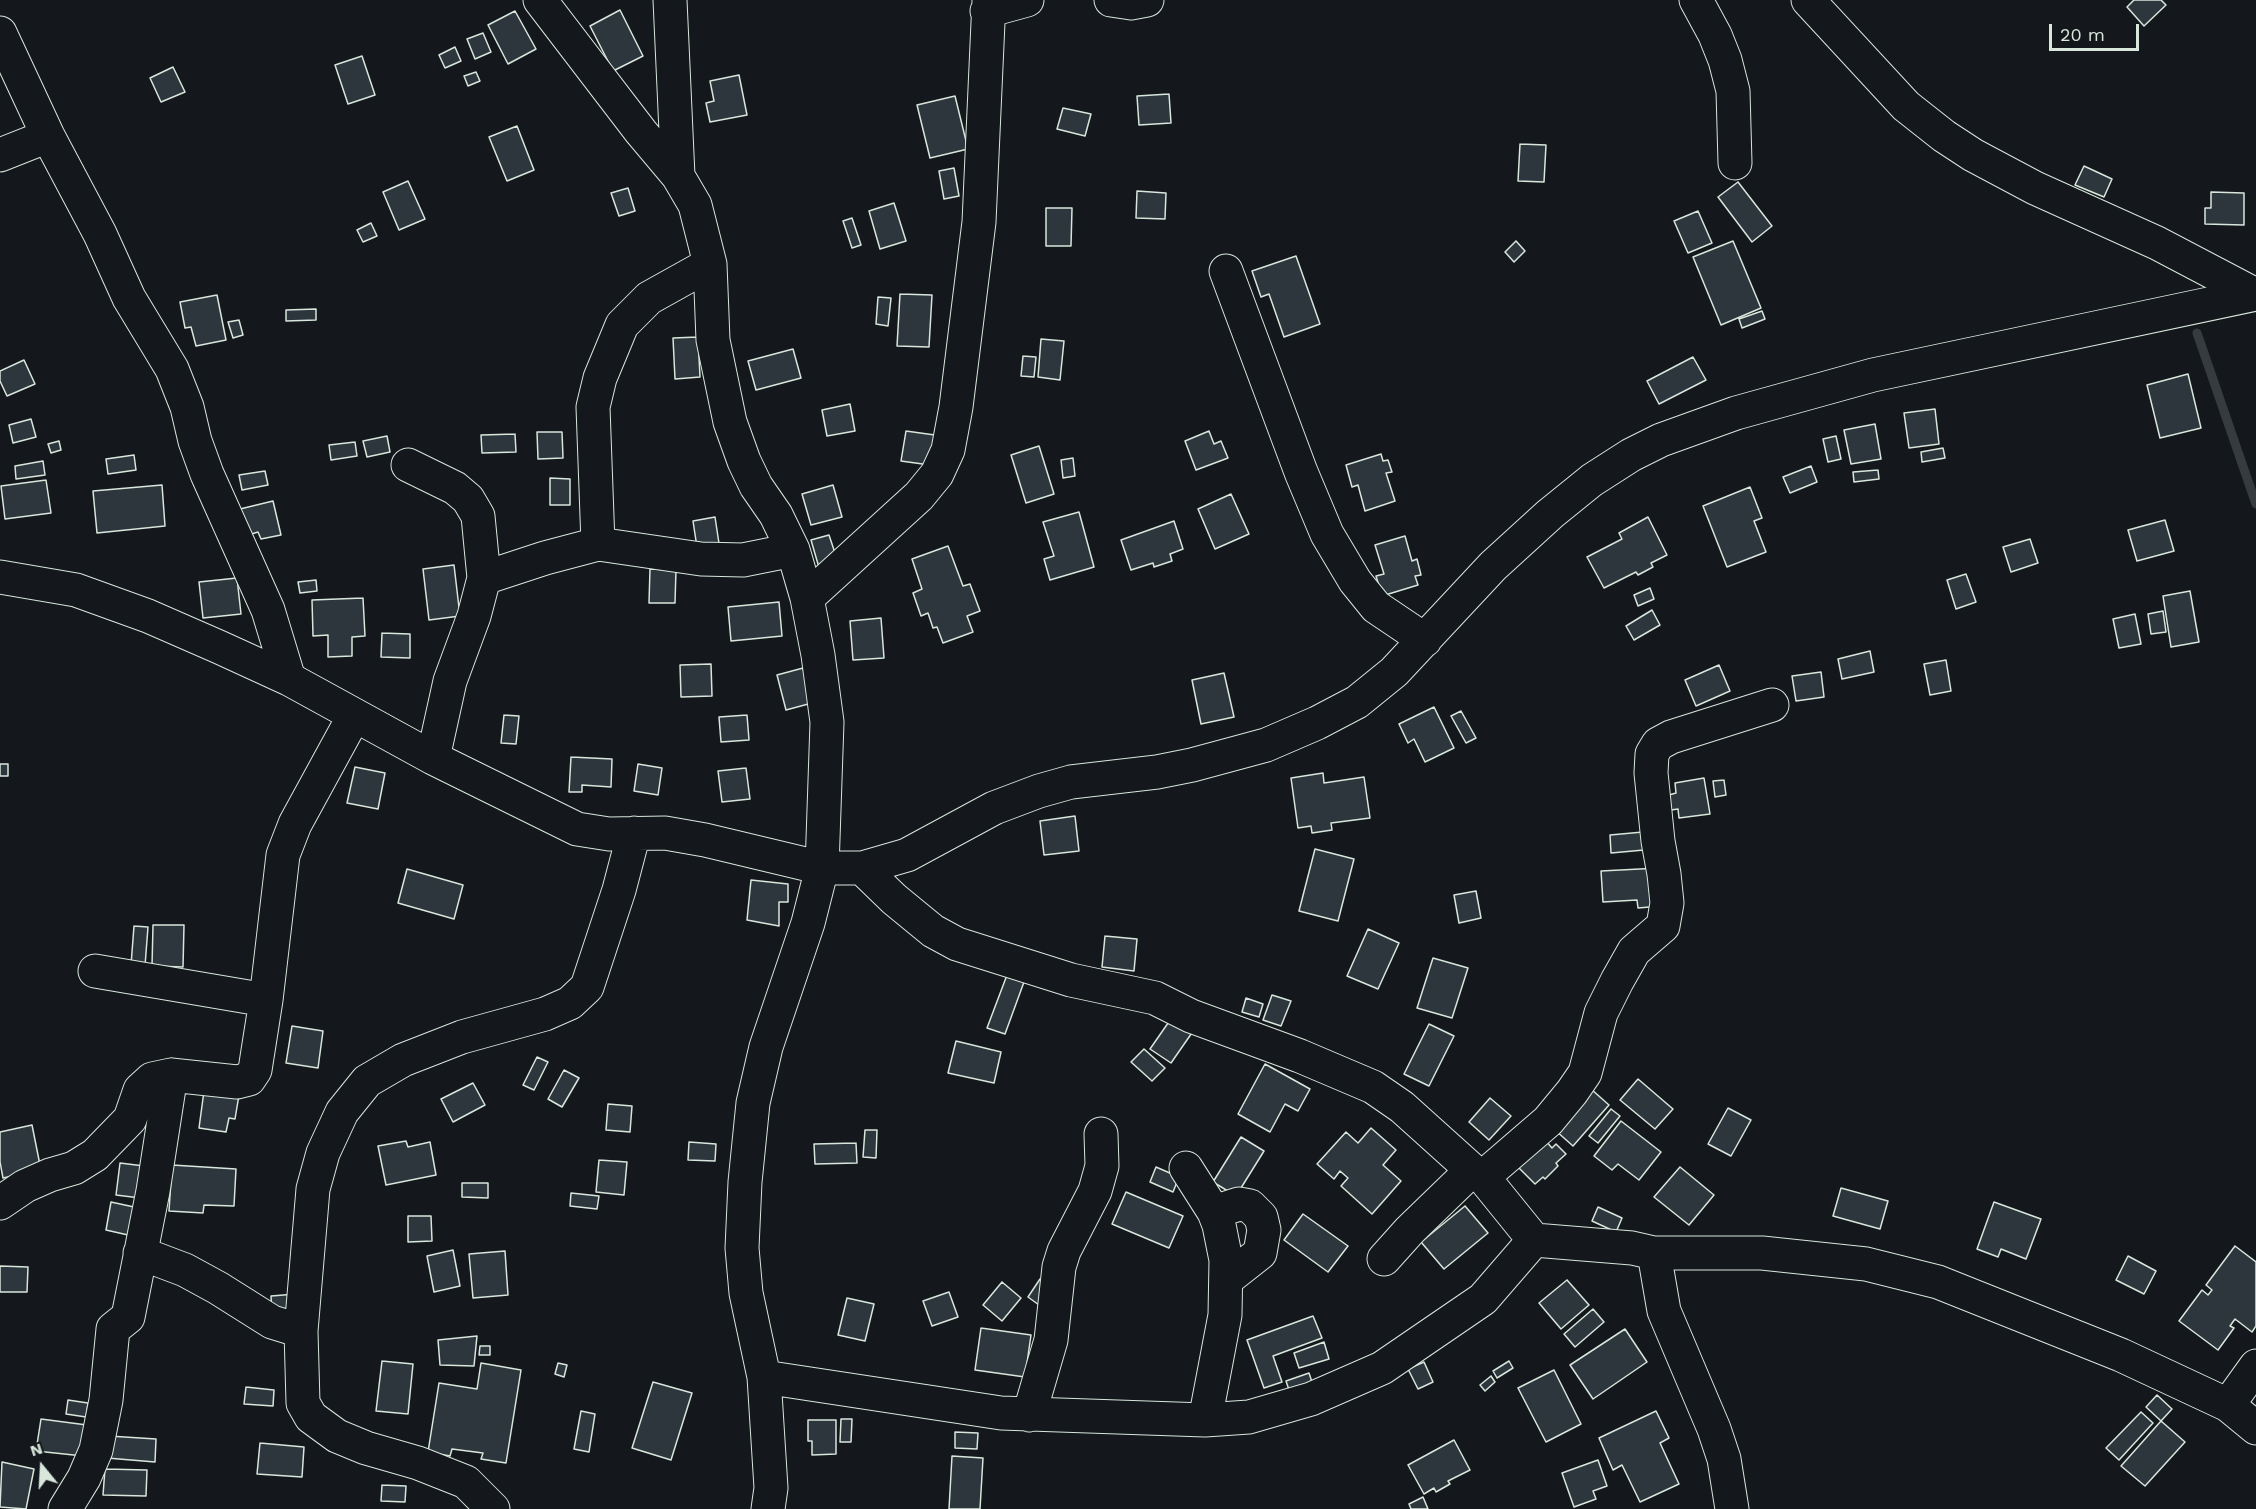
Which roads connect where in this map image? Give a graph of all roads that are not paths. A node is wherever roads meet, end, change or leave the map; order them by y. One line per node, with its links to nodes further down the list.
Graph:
1 (540, 0): 13 (street)
2 (670, 0): 13 (street)
3 (1027, 0): 8 (street)
4 (1111, 0): 5 (street)
5 (1147, 0)
6 (1695, 0): 12 (street)
7 (1808, 0): 16 (street)
8 (988, 5): 22 (street)
9 (0, 33): 10 (street)
10 (48, 136): 11 (street); 24 (street)
11 (0, 155)
12 (1735, 164)
13 (678, 176): 14 (street)
14 (710, 264): 18 (street); 19 (street)
15 (1226, 271): 23 (street)
16 (2255, 294): 23 (street)
17 (408, 465): 21 (street)
18 (598, 544): 19 (street); 21 (street)
19 (792, 550): 22 (street)
20 (0, 577): 24 (street)
21 (484, 578): 27 (street)
22 (807, 598): 29 (street)
23 (1425, 640): 30 (street)
24 (289, 679): 26 (street)
25 (1772, 705): 36 (street)
26 (354, 716): 27 (street); 32 (street)
27 (433, 758): 28 (street)
28 (634, 833): 29 (street); 44 (street)
29 (822, 868): 30 (street); 46 (street)
30 (862, 868): 36 (street)
31 (95, 971): 32 (street)
32 (266, 1000): 33 (street)
33 (171, 1075): 37 (street); 40 (street)
34 (1101, 1134): 48 (street)
35 (1186, 1168): 38 (street)
36 (1478, 1174): 39 (street); 42 (street)
37 (0, 1203)
38 (1214, 1212): 43 (street); 43 (street)
39 (1534, 1240): 41 (street); 49 (street)
40 (140, 1253): 44 (street); 51 (street)
41 (1654, 1253): 47 (street); 54 (street)
42 (1384, 1258)
43 (1227, 1279): 49 (street)
44 (301, 1330): 52 (street)
45 (2256, 1366): 47 (street)
46 (764, 1377): 48 (street); 53 (street)
47 (2228, 1405): 50 (street)
48 (1029, 1415): 49 (street)
49 (1205, 1420)
50 (2256, 1428)
51 (65, 1509)
52 (494, 1509)
53 (768, 1509)
54 (1732, 1509)

